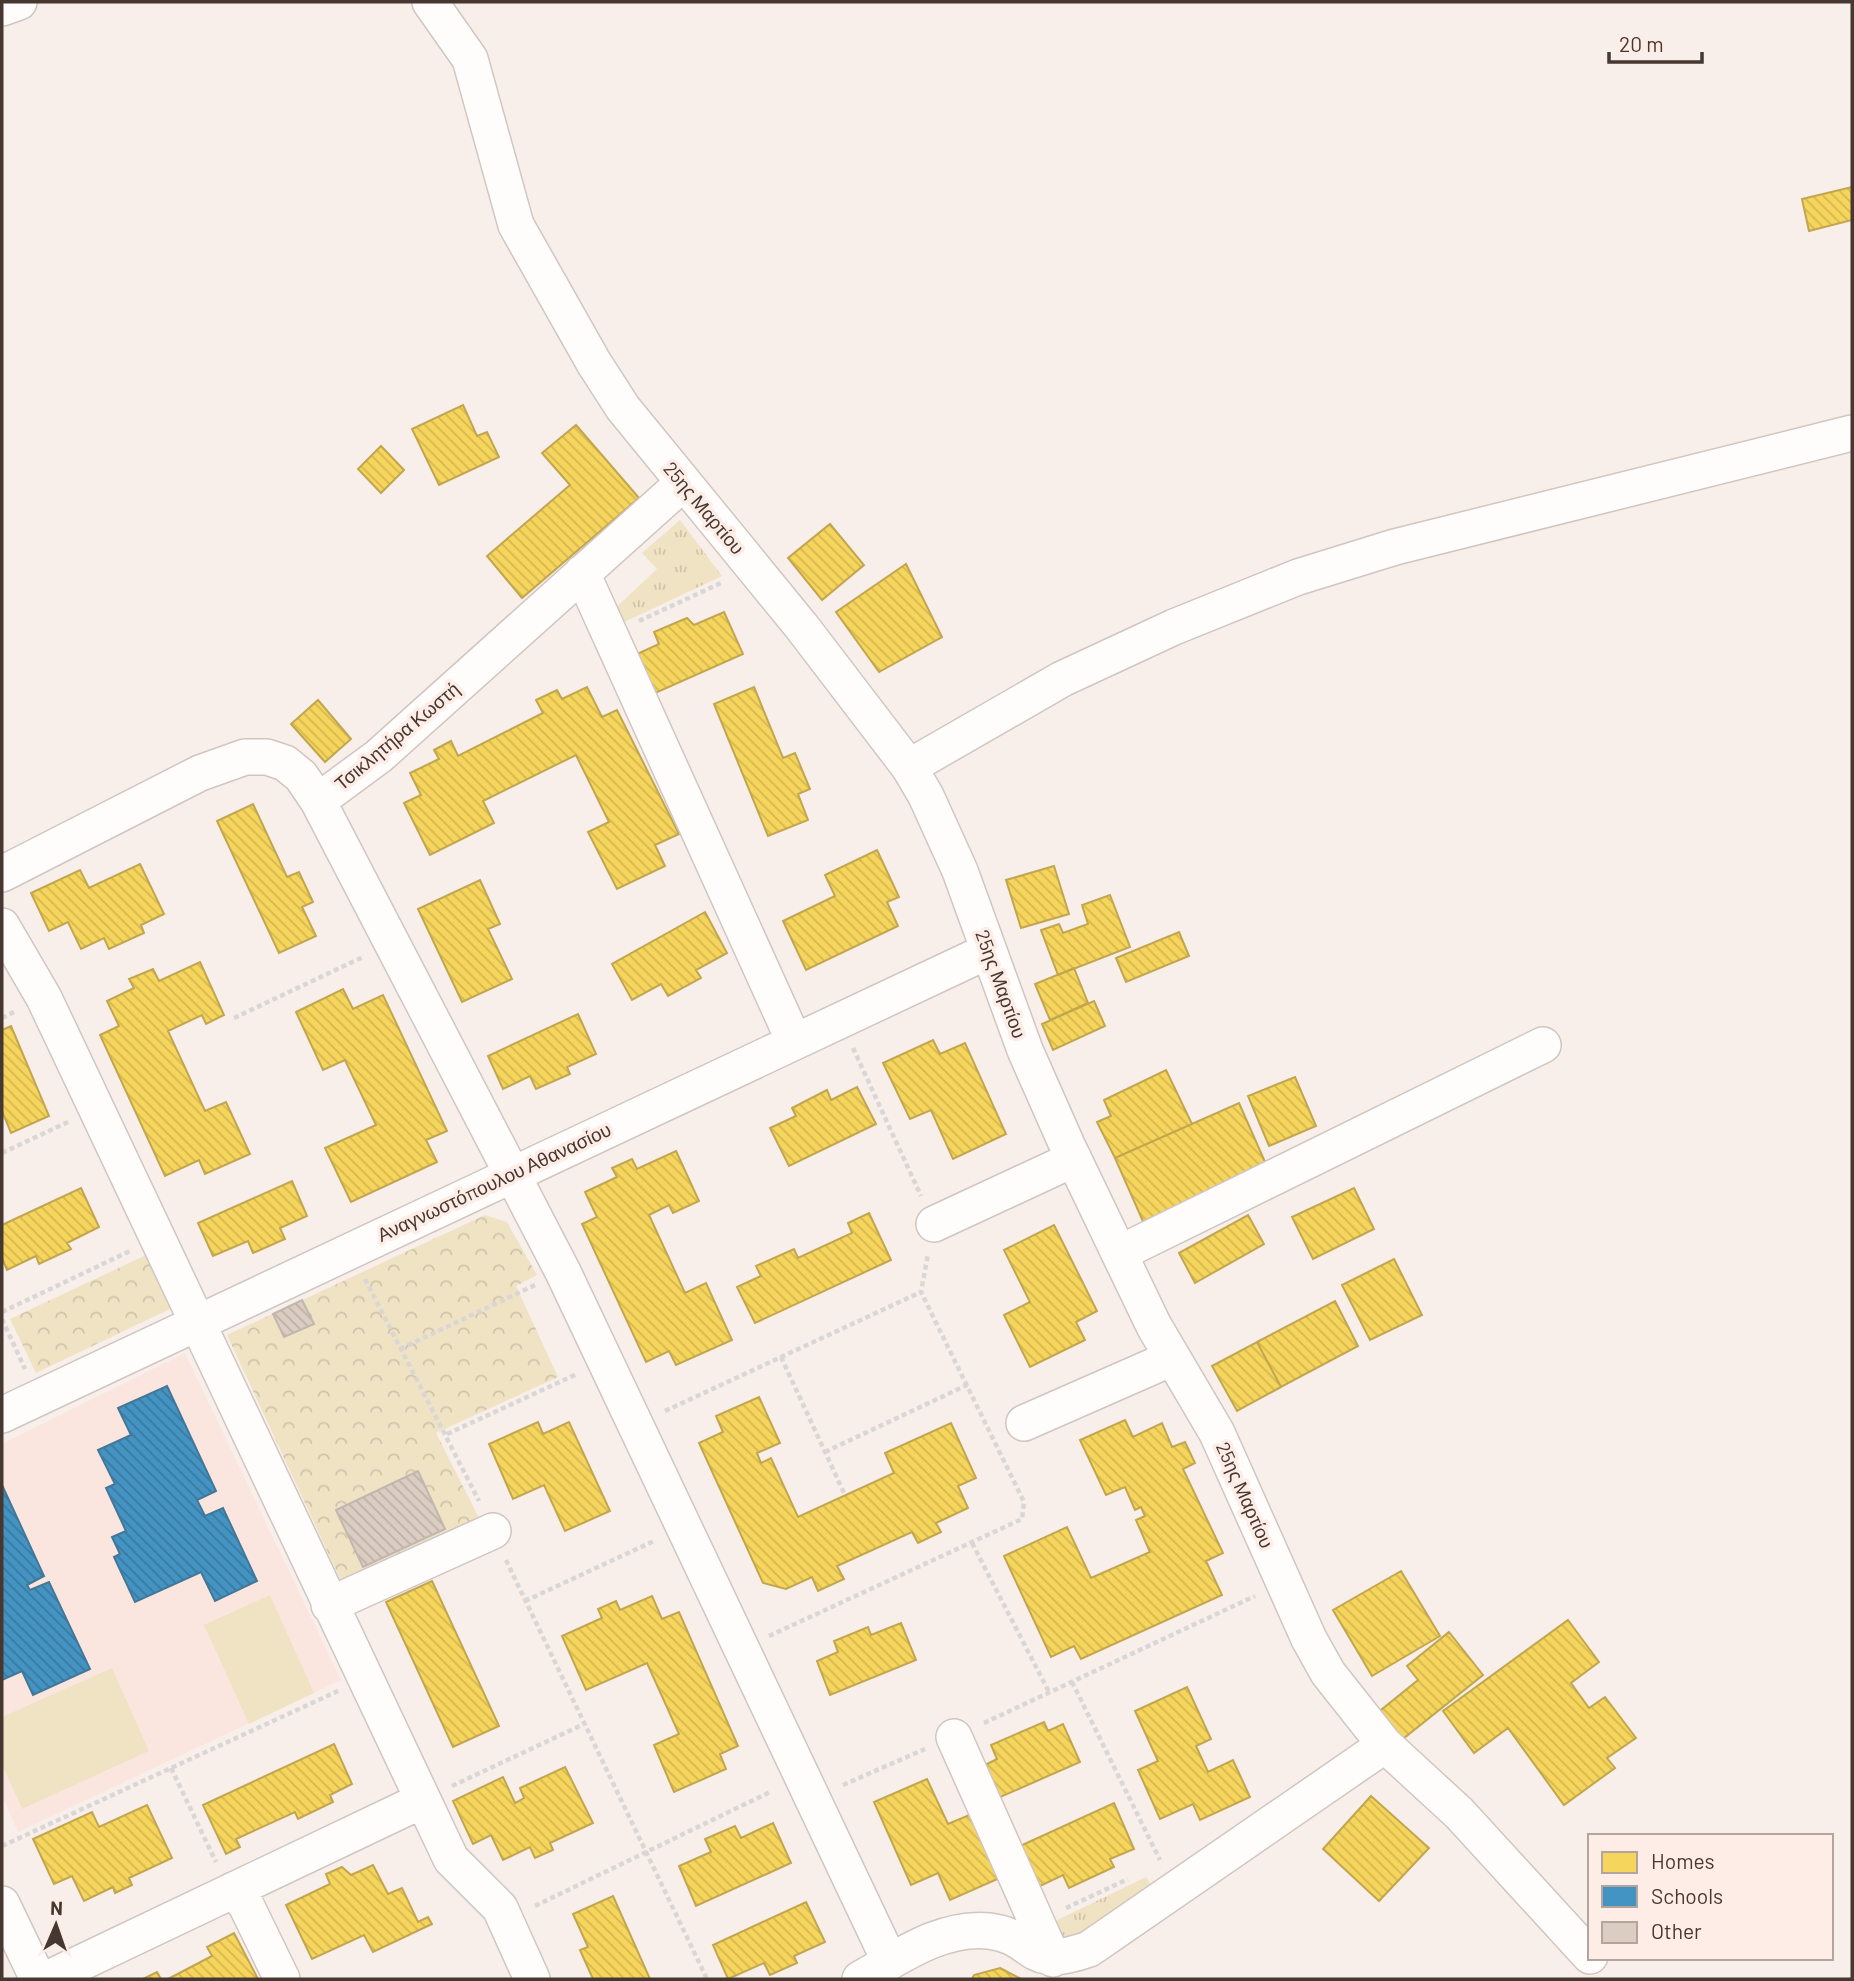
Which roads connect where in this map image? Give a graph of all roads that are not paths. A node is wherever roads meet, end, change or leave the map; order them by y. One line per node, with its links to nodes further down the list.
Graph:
1 (19, 2): 3 (street)
2 (430, 2): 5 (street, 25ης Μαρτίου)
3 (2, 8)
4 (1852, 433): 7 (street)
5 (682, 484): 6 (street, Τσικλητήρα Κωστή); 7 (street, 25ης Μαρτίου)
6 (582, 573): 8 (street, Τσικλητήρα Κωστή); 12 (street)
7 (909, 767): 11 (street, 25ης Μαρτίου)
8 (318, 801): 9 (street, Τσικλητήρα Κωστή); 15 (street)
9 (2, 874)
10 (2, 926): 18 (street)
11 (988, 951): 12 (street, Αναγνωστόπουλου Αθανασίου); 14 (street, 25ης Μαρτίου)
12 (794, 1041): 15 (street, Αναγνωστόπουλου Αθανασίου)
13 (1543, 1045): 17 (street)
14 (1074, 1159): 16 (street); 17 (street, 25ης Μαρτίου)
15 (513, 1174): 18 (street, Αναγνωστόπουλου Αθανασίου); 32 (street)
16 (933, 1224)
17 (1120, 1253): 19 (street, 25ης Μαρτίου)
18 (198, 1322): 20 (street, Αναγνωστόπουλου Αθανασίου); 23 (street)
19 (1172, 1358): 21 (street); 25 (street, 25ης Μαρτίου)
20 (2, 1415)
21 (1024, 1423)
22 (493, 1531): 23 (street)
23 (329, 1605): 26 (street)
24 (954, 1737): 30 (street)
25 (1384, 1745): 29 (street, 25ης Μαρτίου); 30 (street)
26 (423, 1800): 27 (street); 36 (street)
27 (233, 1890): 34 (street); 35 (street)
28 (2, 1904): 33 (street)
29 (1588, 1954)
30 (1053, 1959): 32 (street)
31 (1594, 1960): 38 (street, 25ης Μαρτίου)
32 (890, 1962): 37 (street)
33 (38, 1979)
34 (47, 1979)
35 (282, 1979)
36 (532, 1979)
37 (860, 1979)
38 (1611, 1979)

